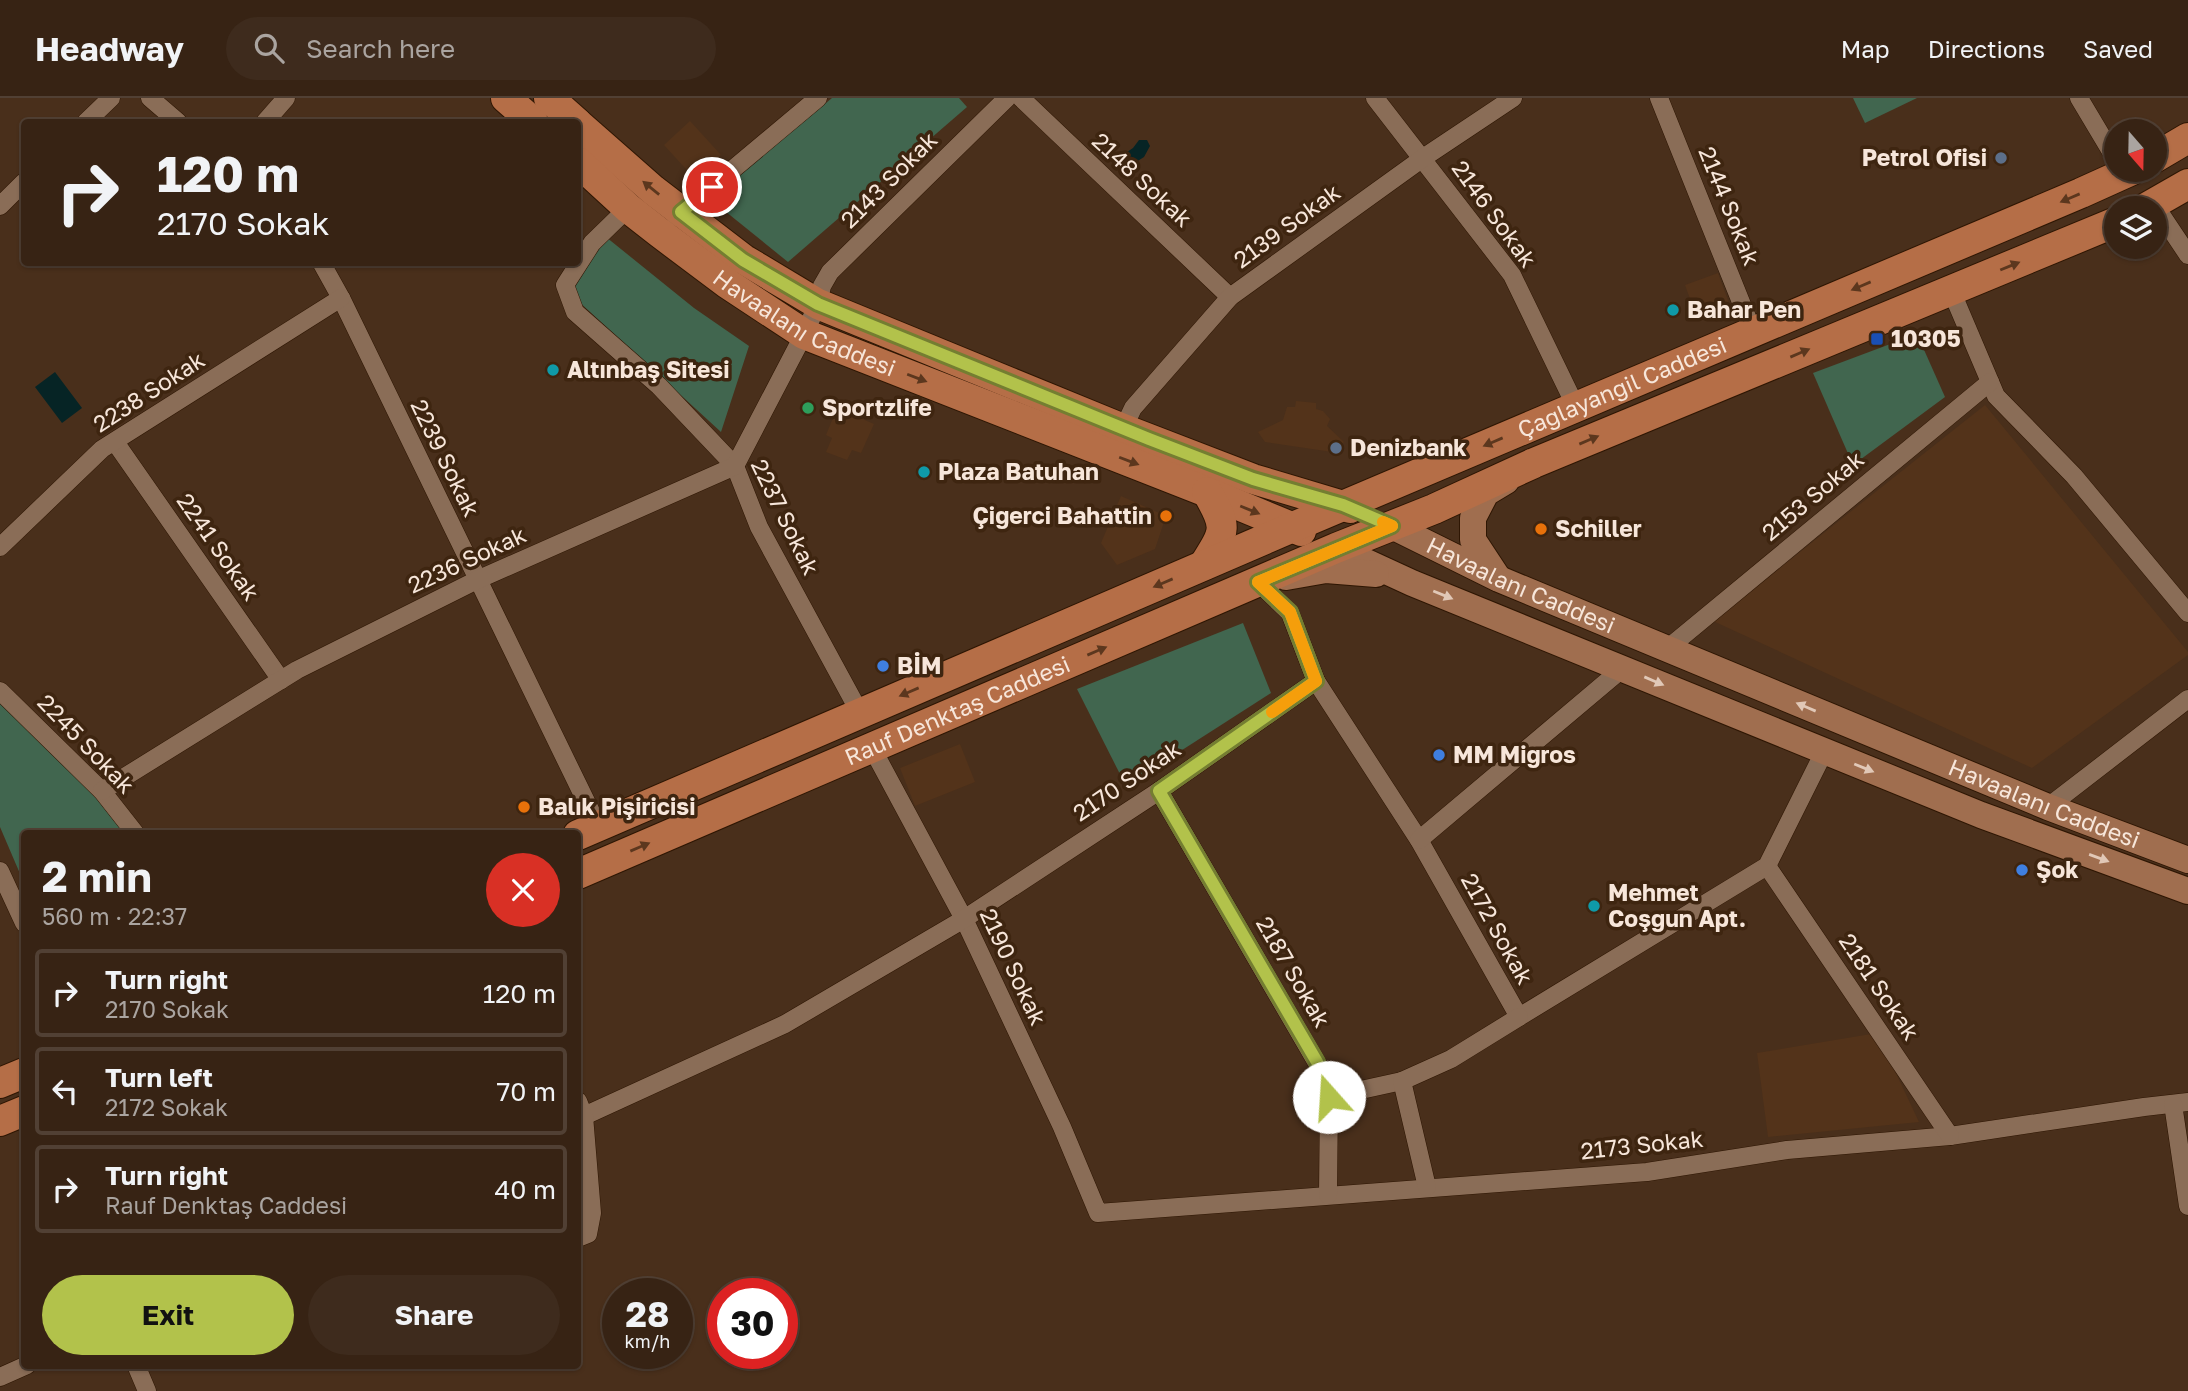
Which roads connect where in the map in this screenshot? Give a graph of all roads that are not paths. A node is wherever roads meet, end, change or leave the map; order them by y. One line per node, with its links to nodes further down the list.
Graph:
1 (111, 98): 13 (street)
2 (150, 98): 14 (street)
3 (286, 98): 15 (street)
4 (506, 98): 16 (main road)
5 (548, 98): 17 (main road, Havaalanı Caddesi)
6 (818, 98): 30 (street)
7 (1007, 98): 41 (street, 2143 Sokak)
8 (1021, 98): 39 (street, 2148 Sokak)
9 (1375, 98): 22 (street, 2146 Sokak)
10 (1513, 98): 22 (street, 2139 Sokak)
11 (1659, 98): 42 (street, 2144 Sokak)
12 (2078, 98): 19 (street)
13 (89, 119)
14 (174, 119)
15 (268, 119)
16 (530, 119)
17 (572, 119)
18 (581, 127): 30 (main road, Havaalanı Caddesi, one-way to 18)
19 (2104, 138)
20 (2188, 138): 21 (main road)
21 (2167, 150)
22 (1423, 158): 39 (street, 2139 Sokak); 45 (street, 2146 Sokak)
23 (581, 165): 29 (main road, Havaalanı Caddesi)
24 (2104, 176): 42 (main road, Çağlayangil Caddesi, one-way to 42)
25 (2188, 184): 27 (main road)
26 (21, 185): 28 (street)
27 (2167, 196)
28 (0, 206)
29 (628, 208): 33 (main road, Havaalanı Caddesi); 35 (street, 2237 Sokak)
30 (681, 212): 33 (street); 41 (main road, Havaalanı Caddesi)
31 (2104, 227): 38 (main road, Çağlayangil Caddesi, one-way to 31)
32 (2167, 228): 34 (street)
33 (660, 233): 43 (main road, Havaalanı Caddesi)
34 (2188, 255)
35 (581, 260)
36 (323, 266): 40 (street, 2239 Sokak)
37 (577, 266): 49 (street, 2237 Sokak)
38 (1951, 290): 44 (street); 48 (main road, Çağlayangil Caddesi, one-way to 38)
39 (1230, 297): 46 (street, 2139 Sokak)
40 (341, 298): 47 (street, 2238 Sokak); 61 (street, 2239 Sokak)
41 (818, 304): 43 (street, 2143 Sokak); 46 (main road, Havaalanı Caddesi)
42 (1753, 332): 45 (main road, Çağlayangil Caddesi)
43 (804, 334): 49 (street); 52 (main road, Havaalanı Caddesi, one-way to 52)
44 (1990, 382): 63 (street); 64 (street, 2153 Sokak)
45 (1576, 407): 50 (main road, Çağlayangil Caddesi, one-way to 50)
46 (1124, 429): 51 (main road, Havaalanı Caddesi)
47 (115, 442): 56 (street, 2238 Sokak); 66 (street, 2241 Sokak)
48 (1534, 463): 54 (main road, Çağlayangil Caddesi); 60 (street)
49 (735, 466): 61 (street, 2236 Sokak); 70 (street, 2237 Sokak)
50 (1408, 478): 51 (main road); 53 (main road, Çağlayangil Caddesi)
51 (1254, 479): 53 (main road, Havaalanı Caddesi)
52 (1207, 492): 55 (main road, Havaalanı Caddesi, one-way to 55); 58 (main road)
53 (1343, 505): 54 (main road, Havaalanı Caddesi); 55 (main road, Çağlayangil Caddesi)
54 (1392, 526): 57 (main road, Çağlayangil Caddesi); 60 (street, Havaalanı Caddesi)
55 (1293, 527): 57 (main road, Havaalanı Caddesi); 58 (main road, Rauf Denktaş Caddesi)
56 (0, 547)
57 (1336, 548): 59 (street, Havaalanı Caddesi); 62 (main road, Rauf Denktaş Caddesi)
58 (1204, 565): 70 (main road, Rauf Denktaş Caddesi, one-way to 70)
59 (1397, 576): 62 (street); 65 (street, Havaalanı Caddesi, one-way to 65)
60 (1499, 579): 64 (street, Havaalanı Caddesi)
61 (477, 580): 66 (street, 2236 Sokak); 77 (street, 2239 Sokak)
62 (1252, 585): 67 (street, 2172 Sokak); 71 (main road, Rauf Denktaş Caddesi, one-way to 62)
63 (2188, 613)
64 (1668, 649): 75 (street, Havaalanı Caddesi, one-way to 64)
65 (1623, 668): 72 (street, Havaalanı Caddesi, one-way to 72); 78 (street)
66 (281, 680): 73 (street, 2236 Sokak)
67 (1316, 681): 74 (street, 2170 Sokak); 78 (street, 2172 Sokak)
68 (0, 691): 73 (street, 2245 Sokak)
69 (2188, 699): 75 (street)
70 (860, 713): 77 (main road, Rauf Denktaş Caddesi)
71 (872, 748): 82 (main road, Rauf Denktaş Caddesi, one-way to 71); 85 (street, 2190 Sokak)
72 (1824, 751): 80 (street); 83 (street, Havaalanı Caddesi, one-way to 83)
73 (102, 791): 76 (street, 2245 Sokak)
74 (1159, 791): 85 (street, 2170 Sokak); 90 (street, 2187 Sokak)
75 (2048, 807): 79 (street, Havaalanı Caddesi)
76 (133, 830)
77 (588, 830)
78 (1419, 840): 86 (street, 2172 Sokak)
79 (2188, 860)
80 (1767, 866): 86 (street, 2172 Sokak); 95 (street, 2181 Sokak)
81 (0, 872): 84 (street)
82 (581, 873)
83 (2188, 891)
84 (21, 917)
85 (964, 919): 92 (street, 2170 Sokak); 99 (street, 2190 Sokak)
86 (1519, 1017): 88 (street)
87 (21, 1074): 89 (main road)
88 (1402, 1081): 90 (street); 96 (street)
89 (0, 1083)
90 (1329, 1097): 97 (street, 2187 Sokak)
91 (2180, 1103): 95 (street, 2173 Sokak); 98 (street)
92 (581, 1109): 100 (street)
93 (21, 1112): 94 (main road)
94 (0, 1121)
95 (1950, 1136): 96 (street, 2173 Sokak)
96 (1427, 1187): 97 (street, 2173 Sokak)
97 (1328, 1195): 99 (street, 2173 Sokak)
98 (2188, 1206)
99 (1098, 1213)
100 (581, 1237)
101 (21, 1368): 103 (street)
102 (138, 1369): 104 (street)
103 (0, 1377)
104 (147, 1391)

